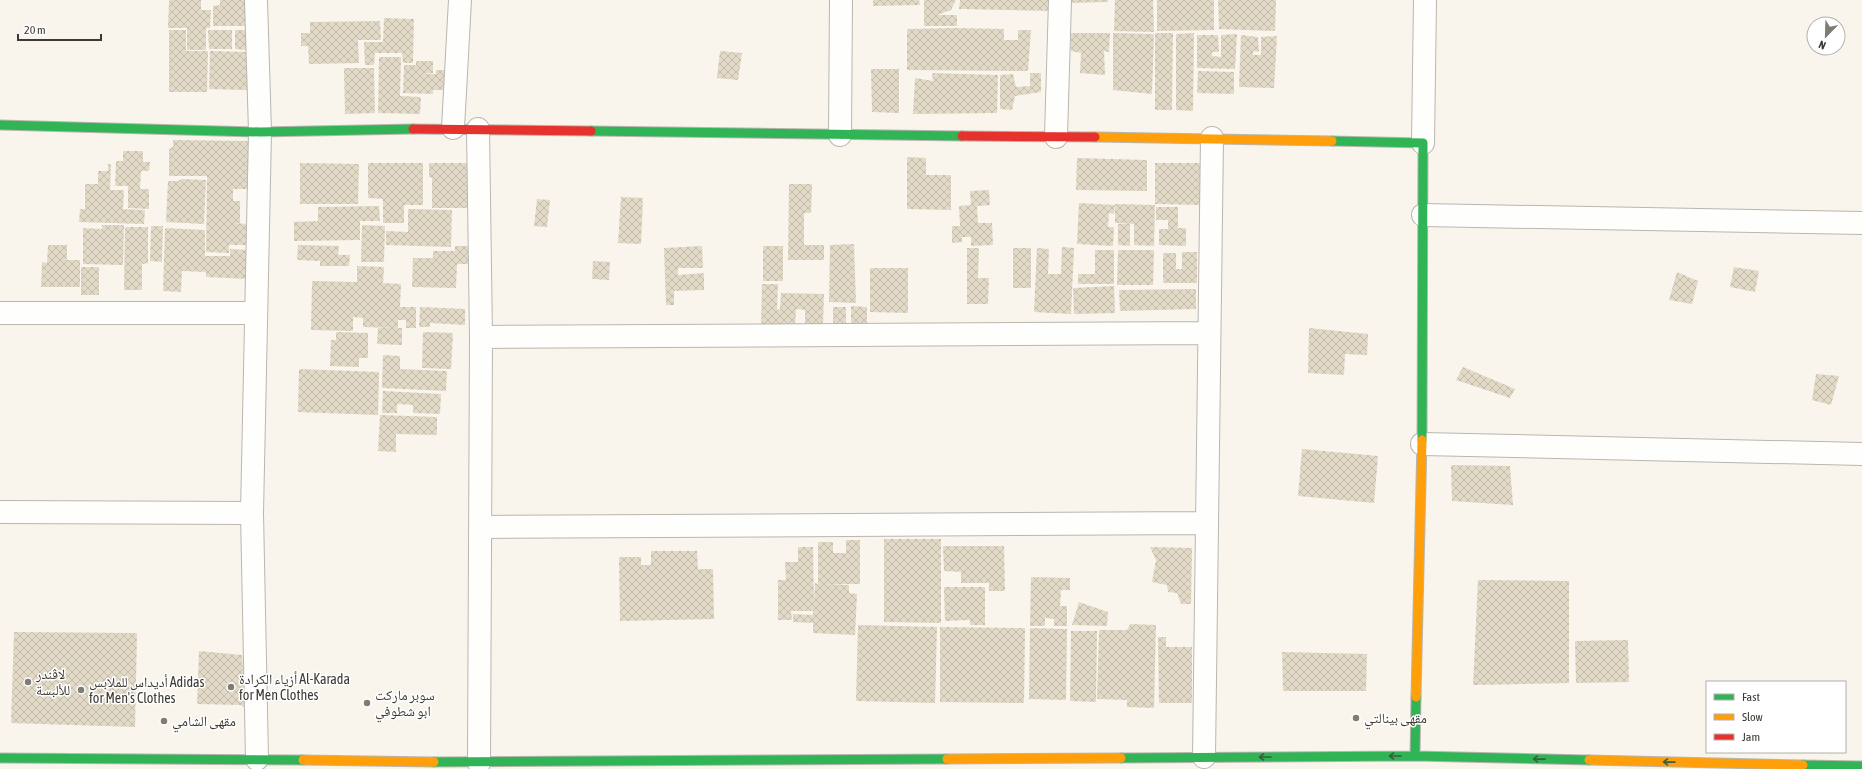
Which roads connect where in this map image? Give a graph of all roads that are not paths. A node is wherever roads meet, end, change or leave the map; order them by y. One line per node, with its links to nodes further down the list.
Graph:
1 (256, 0): 9 (street)
2 (460, 0): 7 (street)
3 (841, 0): 10 (street)
4 (1060, 0): 11 (street)
5 (1425, 0): 13 (street)
6 (0, 125): 9 (street)
7 (453, 128): 8 (street); 9 (street)
8 (478, 129): 10 (street); 19 (street)
9 (260, 132): 16 (street)
10 (840, 135): 11 (street)
11 (1056, 137): 12 (street)
12 (1212, 138): 13 (street); 18 (street)
13 (1423, 144): 14 (street)
14 (1424, 215): 15 (street); 20 (street)
15 (1862, 223)
16 (256, 312): 17 (street); 23 (street)
17 (0, 313)
18 (1210, 333): 19 (street); 24 (street)
19 (481, 337): 25 (street)
20 (1422, 444): 21 (street); 26 (street)
21 (1862, 454)
22 (0, 512): 23 (street)
23 (252, 513): 29 (street)
24 (1207, 523): 25 (street); 27 (street)
25 (481, 527): 31 (street)
26 (1415, 756): 27 (street, one-way to 27); 33 (street, one-way to 26)
27 (1204, 757): 30 (street)
28 (0, 758): 29 (street)
29 (257, 759): 31 (street)
30 (598, 762): 32 (street); 35 (street)
31 (479, 763): 32 (street)
32 (527, 763): 34 (street)
33 (1862, 766)
34 (540, 769)
35 (590, 769)

